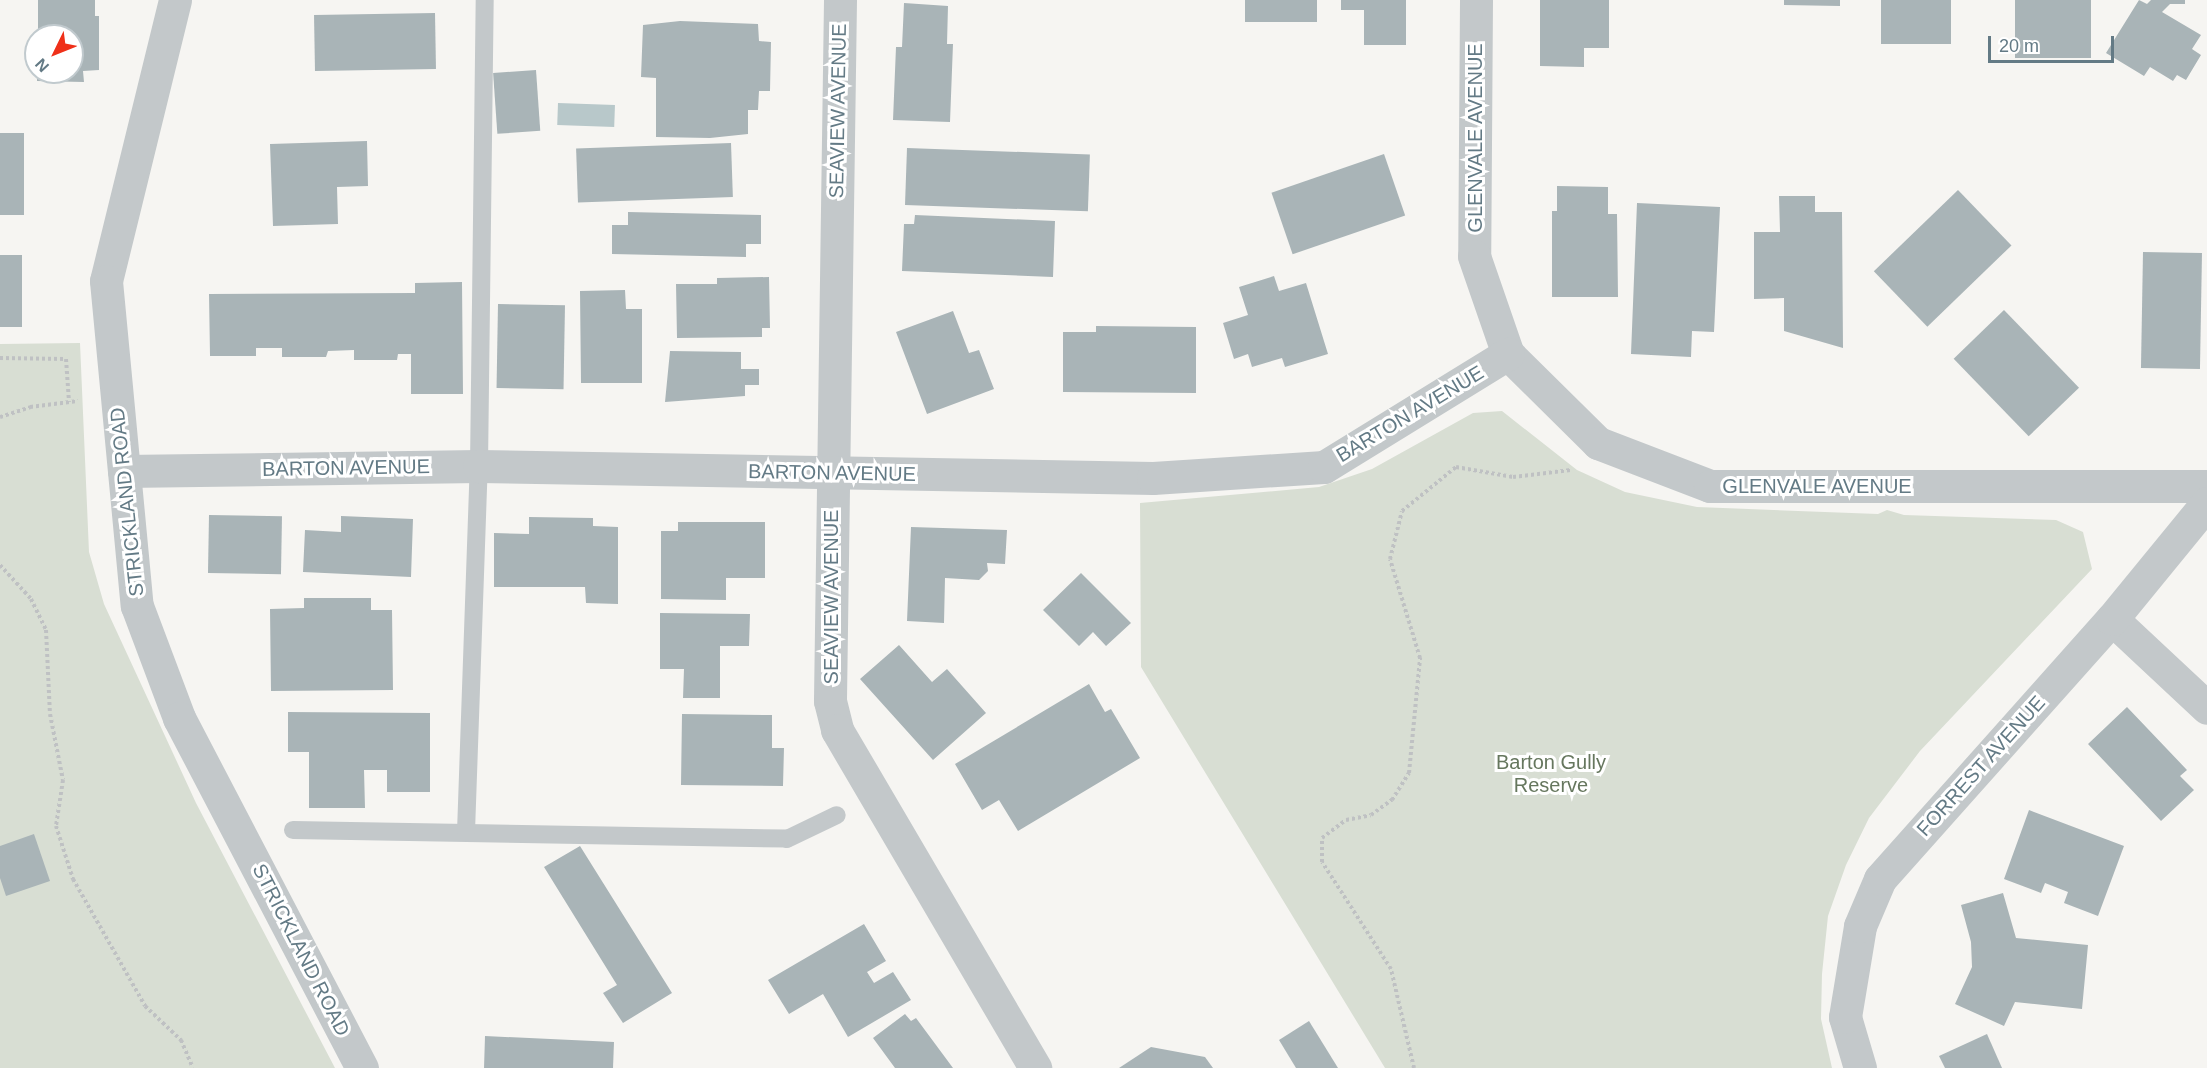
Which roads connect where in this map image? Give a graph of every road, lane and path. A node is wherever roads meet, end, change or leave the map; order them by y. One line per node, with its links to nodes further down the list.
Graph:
1 (175, 0): 7 (street, STRICKLAND ROAD)
2 (485, 0): 10 (lane)
3 (840, 0): 13 (street, SEAVIEW AVENUE)
4 (1476, 0): 5 (street, GLENVALE AVENUE)
5 (1508, 354): 13 (street, BARTON AVENUE); 14 (street, GLENVALE AVENUE)
6 (0, 358): 8 (path)
7 (117, 396): 8 (path); 12 (street, STRICKLAND ROAD)
8 (69, 402): 9 (path)
9 (0, 417)
10 (479, 466): 12 (street, BARTON AVENUE); 13 (street, BARTON AVENUE); 21 (lane)
11 (1577, 470): 25 (path)
12 (124, 471): 23 (street, STRICKLAND ROAD)
13 (831, 472): 24 (street, SEAVIEW AVENUE)
14 (2207, 486)
15 (2207, 503): 17 (street, FORREST AVENUE)
16 (0, 566): 22 (path)
17 (2112, 619): 18 (street); 26 (street, FORREST AVENUE)
18 (2207, 708)
19 (837, 814): 21 (lane)
20 (293, 830): 21 (lane)
21 (466, 832)
22 (193, 1068)
23 (362, 1068)
24 (1035, 1068)
25 (1414, 1068)
26 (1860, 1068)

